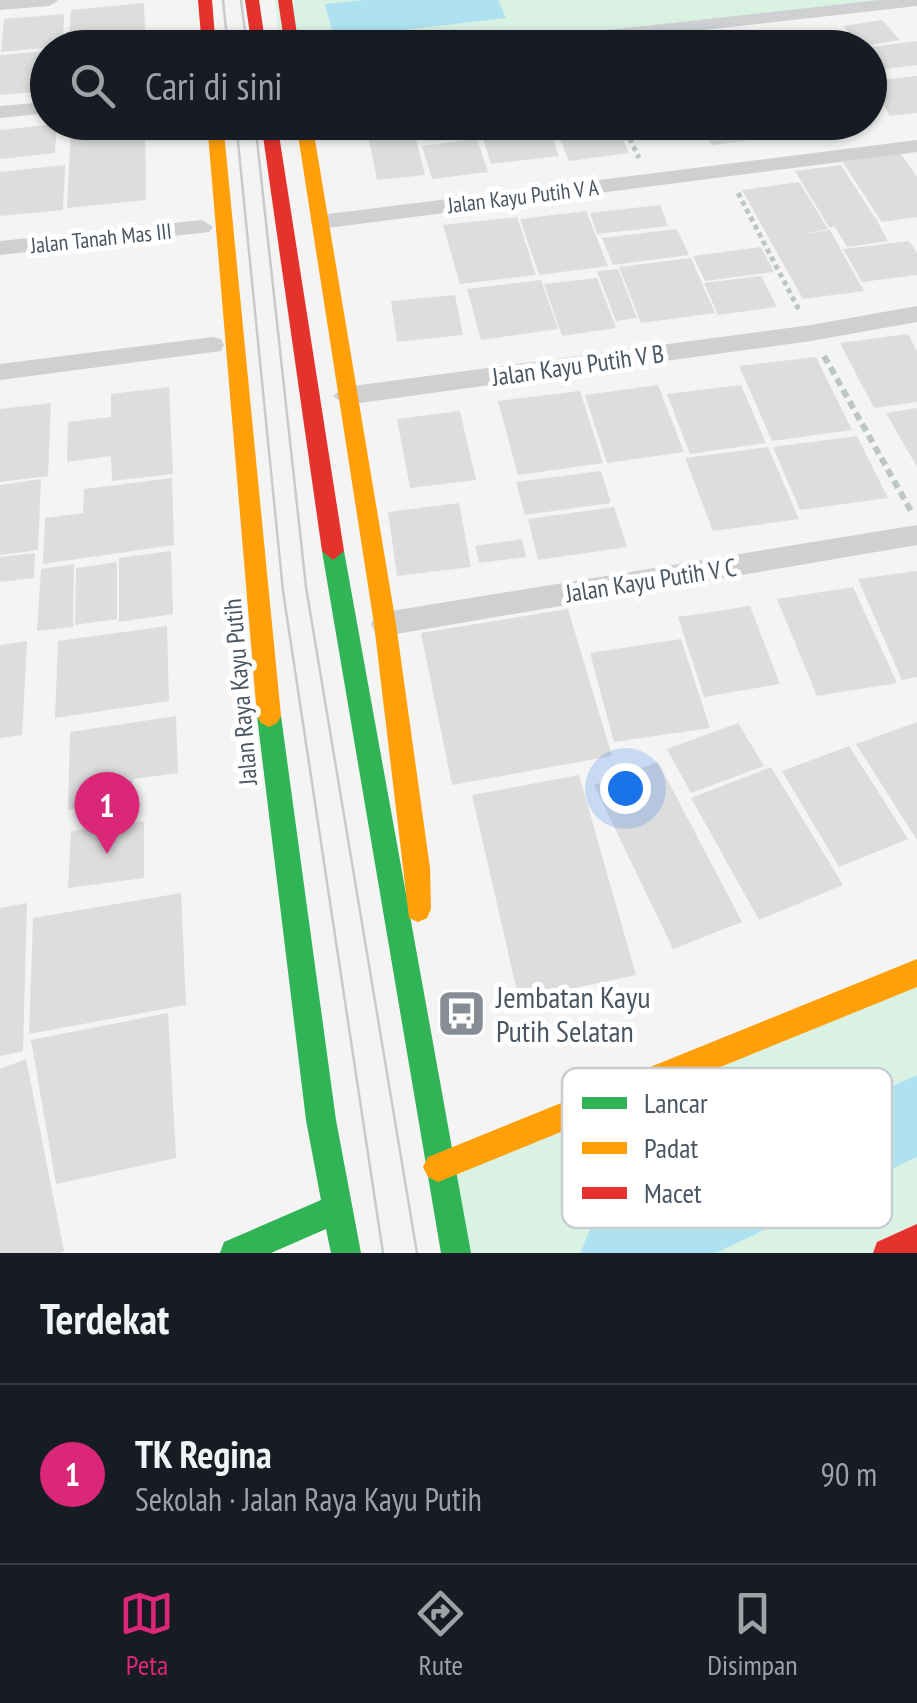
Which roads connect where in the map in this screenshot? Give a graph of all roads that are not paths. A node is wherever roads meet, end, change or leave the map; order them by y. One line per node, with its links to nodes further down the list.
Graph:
1 (206, 0): 7 (main road)
2 (252, 0): 8 (main road)
3 (285, 0): 9 (main road)
4 (50, 1): 5 (street)
5 (0, 5)
6 (914, 6): 10 (street)
7 (208, 30)
8 (256, 30)
9 (289, 30)
10 (673, 30)
11 (30, 109): 12 (street)
12 (0, 112)
13 (220, 140): 20 (main road, Jalan Raya Kayu Putih)
14 (267, 140): 20 (main road, Jalan Raya Kayu Putih)
15 (307, 140): 17 (main road, Jalan Raya Kayu Putih)
16 (917, 146): 17 (street, Jalan Kayu Putih V A)
17 (320, 222): 24 (main road, Jalan Raya Kayu Putih)
18 (202, 227): 19 (street, Jalan Tanah Mas III)
19 (0, 248)
20 (258, 268): 28 (main road, Jalan Raya Kayu Putih); 32 (main road, Jalan Raya Kayu Putih)
21 (917, 314): 24 (street, Jalan Kayu Putih V B)
22 (213, 345): 23 (street)
23 (0, 372)
24 (345, 396): 26 (main road, Jalan Raya Kayu Putih)
25 (917, 535): 26 (street, Jalan Kayu Putih V C)
26 (385, 624): 28 (main road, Jalan Raya Kayu Putih)
27 (917, 973): 29 (main road)
28 (421, 1052): 31 (main road, Jalan Raya Kayu Putih)
29 (682, 1068)
30 (562, 1117): 31 (main road)
31 (438, 1167): 36 (main road, Jalan Raya Kayu Putih)
32 (339, 1208): 34 (main road); 35 (main road, Jalan Raya Kayu Putih)
33 (917, 1240): 37 (main road)
34 (235, 1253)
35 (346, 1253)
36 (456, 1253)
37 (888, 1253)

